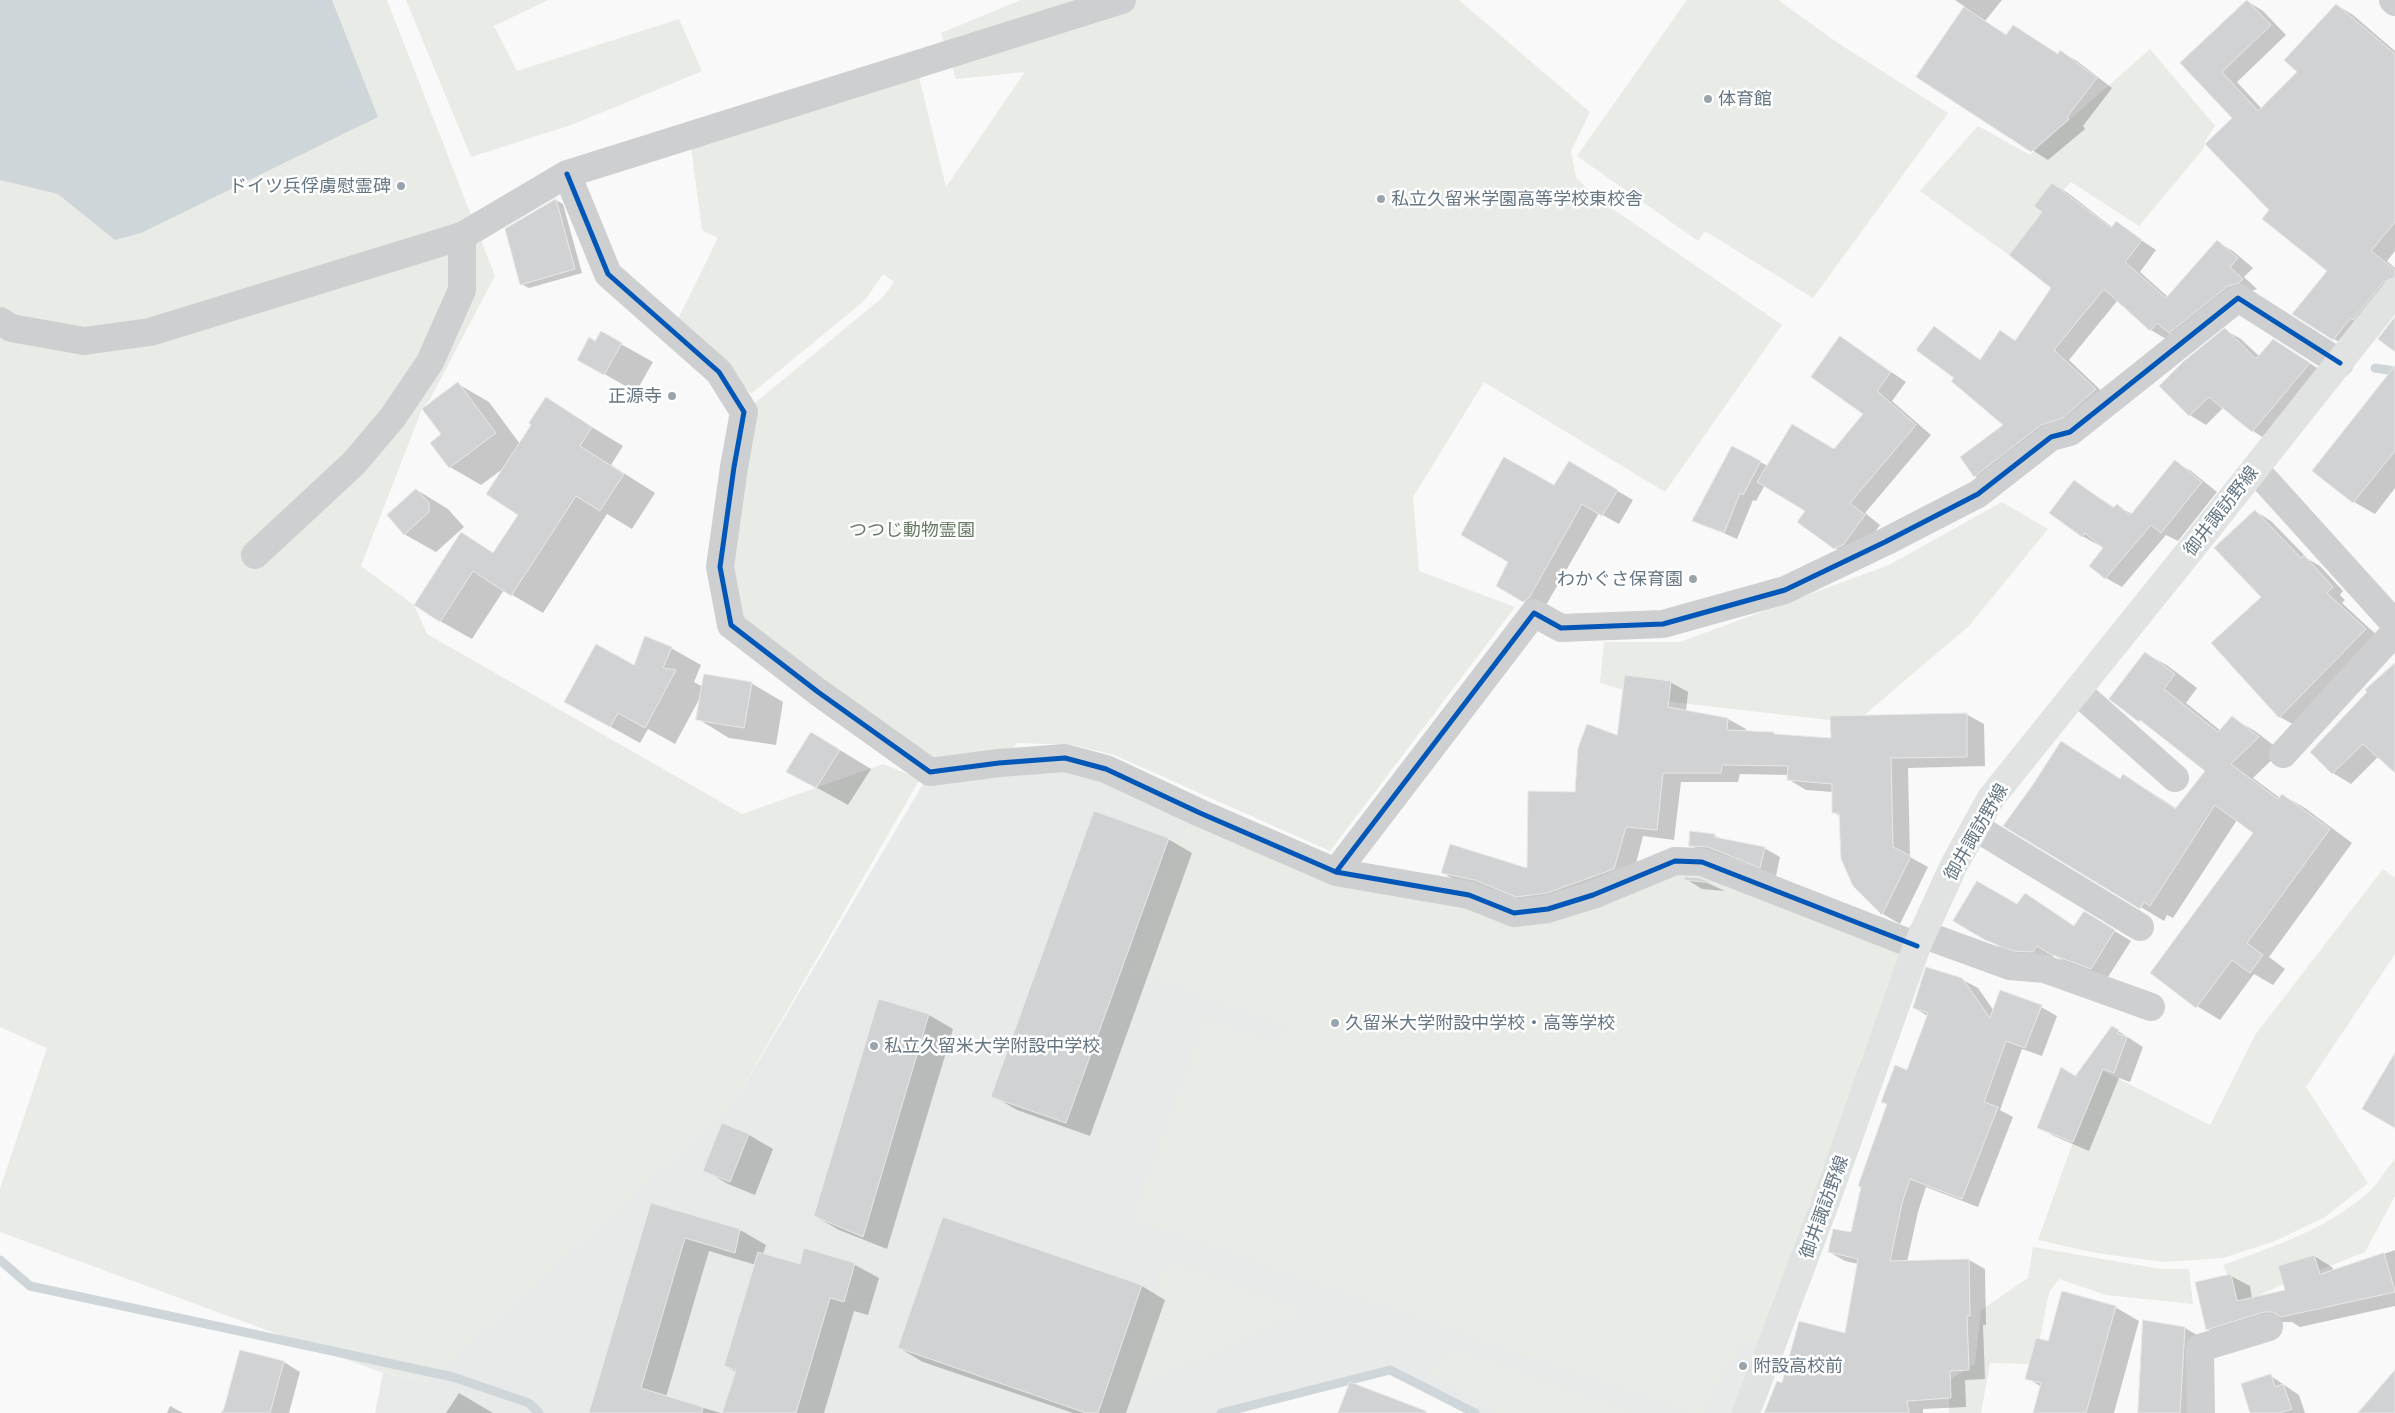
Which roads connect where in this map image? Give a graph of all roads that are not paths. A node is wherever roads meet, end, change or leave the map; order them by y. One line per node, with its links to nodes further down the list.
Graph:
1 (1122, 0): 2 (street)
2 (567, 174): 3 (street); 15 (street)
3 (462, 236): 5 (street); 8 (street)
4 (2395, 292): 6 (main road, 御井諏訪野線)
5 (0, 321)
6 (2340, 363): 7 (main road, 御井諏訪野線); 15 (street)
7 (2255, 469): 9 (street); 11 (main road, 御井諏訪野線)
8 (255, 555)
9 (2395, 624)
10 (2395, 632): 12 (street)
11 (2077, 691): 13 (street); 14 (main road, 御井諏訪野線)
12 (2283, 754)
13 (2175, 778)
14 (1975, 827): 16 (street); 17 (main road, 御井諏訪野線)
15 (1336, 872): 17 (street)
16 (2140, 926)
17 (1920, 940): 18 (street); 20 (main road, 御井諏訪野線)
18 (2151, 1006)
19 (2269, 1327): 21 (street)
20 (1746, 1413)
21 (2201, 1413)

